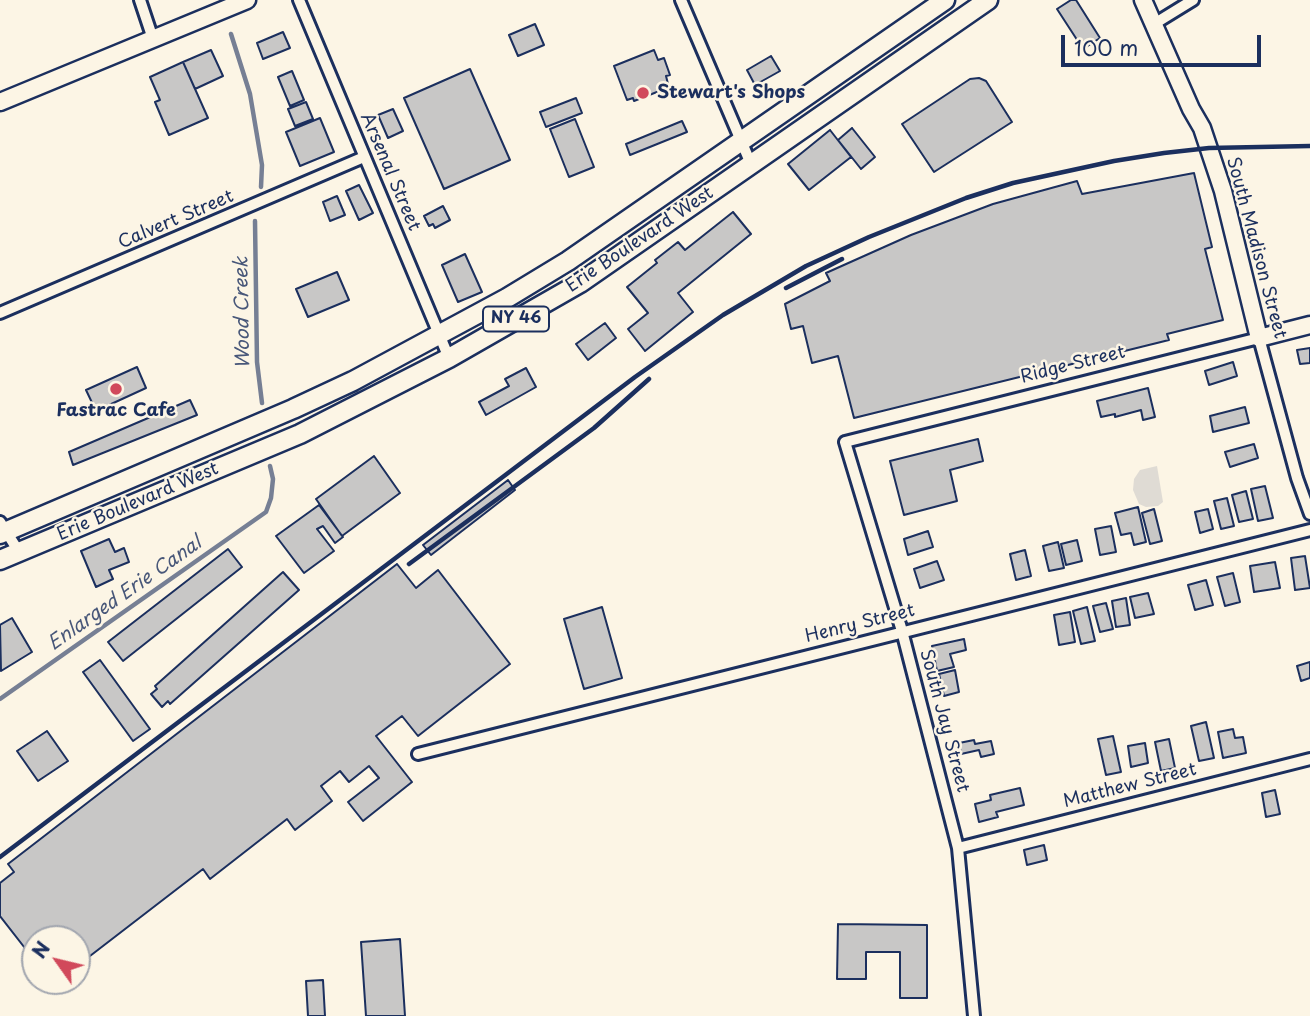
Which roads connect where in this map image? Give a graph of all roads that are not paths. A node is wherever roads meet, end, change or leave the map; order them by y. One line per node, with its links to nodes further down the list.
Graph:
1 (140, 0): 10 (street)
2 (247, 0): 10 (street)
3 (299, 0): 13 (street, Arsenal Street)
4 (681, 0): 12 (street)
5 (944, 0): 12 (main road, Erie Boulevard West / NY 46)
6 (988, 0): 14 (main road, Erie Boulevard West / NY 46)
7 (1143, 0): 9 (street, South Madison Street)
8 (1193, 0): 9 (street)
9 (1154, 24): 18 (street, South Madison Street)
10 (153, 39): 11 (street)
11 (0, 102)
12 (740, 141): 14 (street); 17 (main road, Erie Boulevard West / NY 46)
13 (365, 158): 15 (street, Calvert Street); 17 (street, Arsenal Street)
14 (751, 164): 19 (main road, Erie Boulevard West / NY 46)
15 (0, 313)
16 (1310, 325): 18 (street, Ridge Street)
17 (440, 335): 19 (street, Arsenal Street); 22 (main road, Erie Boulevard West / NY 46)
18 (1259, 338): 20 (street, Ridge Street); 21 (street, South Madison Street)
19 (449, 358): 24 (main road, Erie Boulevard West / NY 46)
20 (845, 442): 26 (street, South Jay Street)
21 (1310, 514)
22 (2, 529): 24 (street)
23 (1310, 530): 26 (street, Henry Street)
24 (19, 552): 25 (main road, Erie Boulevard West / NY 46)
25 (0, 560)
26 (902, 631): 27 (street, Henry Street); 29 (street, South Jay Street)
27 (418, 754)
28 (1310, 759): 29 (street, Matthew Street)
29 (958, 848): 30 (street, South Jay Street)
30 (974, 1016)

